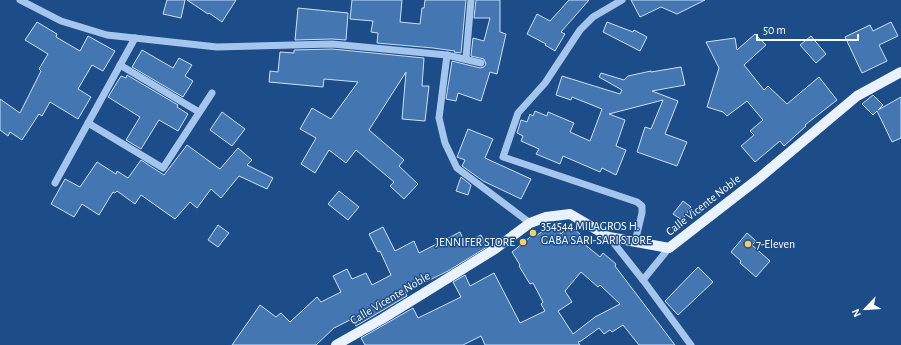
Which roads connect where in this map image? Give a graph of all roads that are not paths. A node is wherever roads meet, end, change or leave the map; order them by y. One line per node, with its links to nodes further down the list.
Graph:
1 (20, 0): 4 (street)
2 (471, 0): 6 (street)
3 (622, 0): 16 (street)
4 (135, 38): 5 (street); 8 (street)
5 (447, 55): 6 (street); 14 (street)
6 (466, 58): 7 (street)
7 (481, 63)
8 (120, 65): 11 (street); 12 (street)
9 (901, 72): 17 (main road, Calle Vicente Noble)
10 (212, 93): 11 (street)
11 (199, 112): 12 (street)
12 (88, 124): 13 (street)
13 (55, 183)
14 (530, 223): 15 (main road, Calle Vicente Noble); 19 (main road, Calle Vicente Noble)
15 (609, 238): 16 (main road, Calle Vicente Noble); 18 (street)
16 (635, 242): 17 (main road, Calle Vicente Noble)
17 (669, 248): 18 (street)
18 (643, 280): 20 (street)
19 (336, 345)
20 (691, 345)

